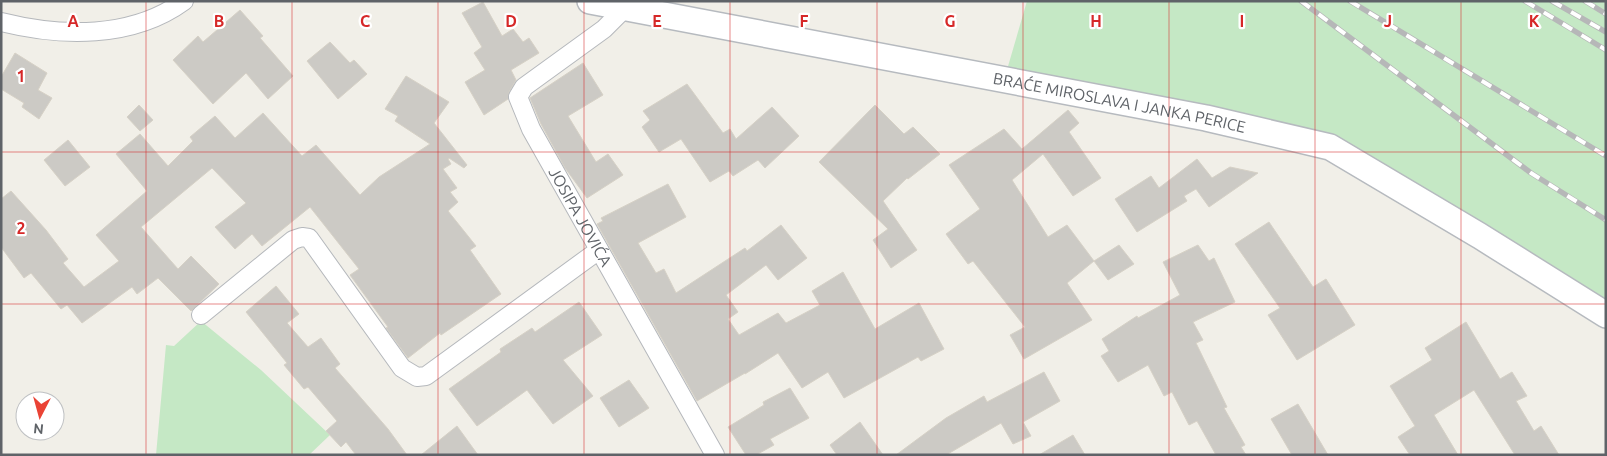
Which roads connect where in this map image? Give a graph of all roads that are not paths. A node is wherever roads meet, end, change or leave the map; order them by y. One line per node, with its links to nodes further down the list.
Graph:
1 (184, 1): 4 (street)
2 (590, 1): 3 (main road, BRAĆE MIROSLAVA I JANKA PERICE)
3 (624, 8): 5 (street, JOSIPA JOVIĆA); 7 (main road, BRAĆE MIROSLAVA I JANKA PERICE)
4 (1, 22)
5 (599, 250): 6 (street); 8 (street, JOSIPA JOVIĆA)
6 (201, 315)
7 (1606, 315)
8 (715, 455)

